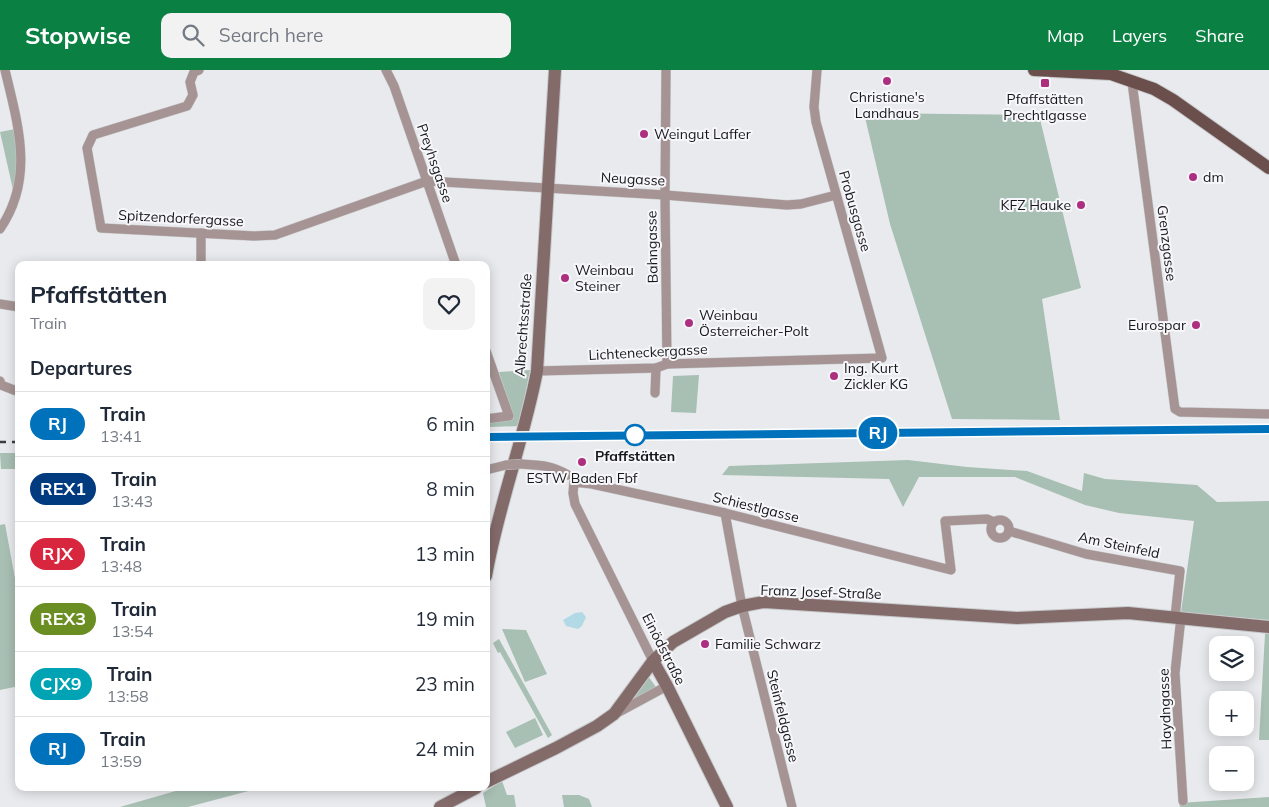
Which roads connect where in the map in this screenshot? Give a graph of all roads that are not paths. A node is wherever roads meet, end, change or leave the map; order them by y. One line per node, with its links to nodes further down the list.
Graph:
1 (4, 70): 15 (street)
2 (199, 70): 16 (street, Spitzendorfergasse)
3 (386, 70): 11 (street, Preyhsgasse)
4 (555, 70): 12 (main road, Albrechtsstraße)
5 (666, 70): 13 (street, Bahngasse)
6 (817, 70): 14 (street, Probusgasse)
7 (1034, 70): 8 (main road)
8 (1112, 71): 9 (main road)
9 (1132, 82): 10 (main road); 30 (street, Grenzgasse)
10 (1269, 168)
11 (427, 181): 12 (street, Neugasse); 16 (street, Spitzendorfergasse); 18 (street, Preyhsgasse)
12 (548, 188): 13 (street, Neugasse); 25 (main road, Albrechtsstraße)
13 (665, 195): 14 (street, Neugasse); 23 (street, Bahngasse)
14 (836, 195): 21 (street, Probusgasse)
15 (0, 228)
16 (201, 233): 17 (street)
17 (201, 261)
18 (455, 261)
19 (0, 304): 20 (street)
20 (15, 306)
21 (882, 358): 23 (street, Lichteneckergasse)
22 (490, 362): 31 (street)
23 (667, 364): 24 (street, Lichteneckergasse)
24 (656, 368): 25 (street, Lichteneckergasse); 29 (street)
25 (536, 371): 38 (main road, Albrechtsstraße)
26 (0, 381): 27 (street)
27 (1, 385): 28 (street)
28 (15, 390)
29 (655, 393)
30 (1269, 414)
31 (490, 419)
32 (490, 469): 33 (street, bridge)
33 (568, 475)
34 (575, 504): 35 (street, Schiestlgasse); 43 (street, Einödstraße)
35 (726, 513): 39 (street, Schiestlgasse); 40 (street, Steinfeldgasse)
36 (994, 522): 37 (street, Am Steinfeld); 37 (street, Am Steinfeld); 39 (street, Am Steinfeld)
37 (1009, 531): 41 (street, Am Steinfeld)
38 (490, 559)
39 (951, 570)
40 (742, 606): 41 (main road, Franz Josef-Straße); 43 (main road, Franz Josef-Straße); 51 (street, Steinfeldgasse)
41 (1178, 617): 42 (main road, Franz Josef-Straße); 48 (street, Haydngasse)
42 (1269, 627)
43 (653, 661): 44 (main road, Einödstraße); 45 (main road, Franz Josef-Straße)
44 (667, 686): 45 (street); 50 (main road, Einödstraße)
45 (614, 714): 46 (main road, Franz Josef-Straße)
46 (490, 778)
47 (470, 791): 49 (main road)
48 (1183, 801)
49 (440, 807)
50 (727, 807)
51 (792, 807)

